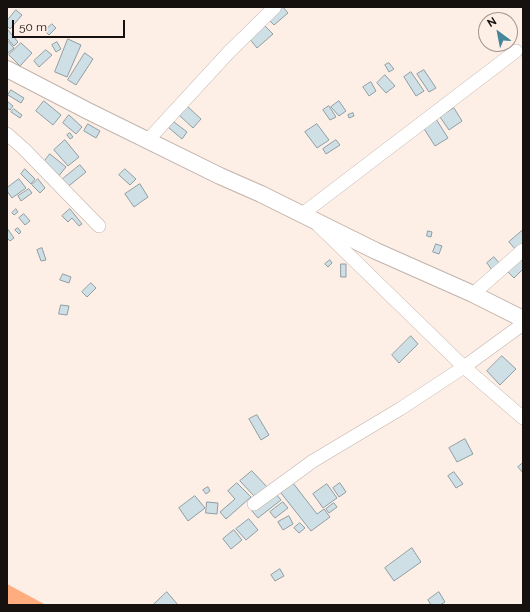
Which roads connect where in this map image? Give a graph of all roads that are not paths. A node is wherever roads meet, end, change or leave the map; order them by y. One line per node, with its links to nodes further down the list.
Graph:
1 (275, 7): 5 (street)
2 (515, 52): 6 (street)
3 (7, 69): 5 (street)
4 (7, 134): 7 (street)
5 (148, 140): 6 (street)
6 (307, 218): 9 (street); 12 (street)
7 (99, 226)
8 (523, 250): 9 (street)
9 (473, 294): 10 (street)
10 (523, 319)
11 (523, 324): 12 (street)
12 (464, 367): 13 (street); 14 (street)
13 (523, 418)
14 (254, 504)

